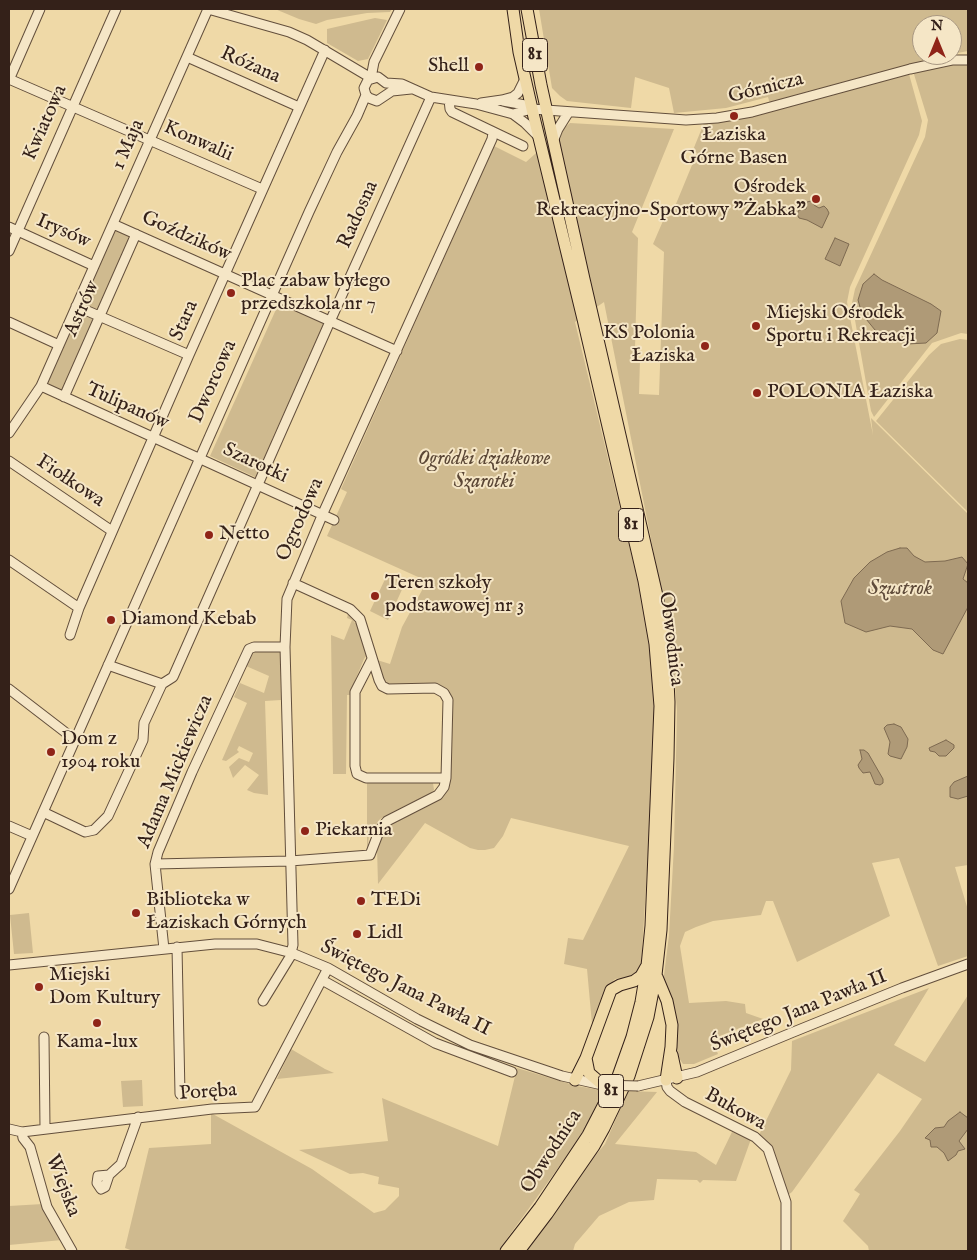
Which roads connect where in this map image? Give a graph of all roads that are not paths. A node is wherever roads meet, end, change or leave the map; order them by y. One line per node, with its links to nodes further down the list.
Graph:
1 (40, 9): 12 (street)
2 (116, 9): 21 (street, Kwiatowa)
3 (400, 9): 8 (street)
4 (513, 9): 11 (main road, Obwodnica / 81)
5 (527, 9): 24 (main road, Obwodnica / 81)
6 (325, 50): 7 (street, 1 Maja); 10 (street, 1 Maja); 22 (street, Stara)
7 (187, 57): 22 (street, Różana); 30 (street, 1 Maja)
8 (376, 58): 10 (street); 13 (street); 15 (street)
9 (968, 60): 25 (street, Górnicza)
10 (352, 68): 15 (street, 1 Maja)
11 (525, 78): 19 (street); 23 (main road, Obwodnica / 81)
12 (9, 80): 21 (street, Konwalii)
13 (383, 80): 14 (street); 15 (street); 16 (street)
14 (411, 89): 16 (street); 17 (street)
15 (368, 90): 16 (street); 39 (street, Dworcowa)
16 (387, 94)
17 (431, 97): 18 (street); 42 (street, Radosna)
18 (449, 100): 20 (street); 27 (street)
19 (502, 100): 20 (street); 23 (street)
20 (476, 104): 26 (street)
21 (72, 107): 30 (street, Konwalii); 34 (street, Kwiatowa)
22 (299, 107): 32 (street, Stara)
23 (532, 109): 24 (street, Górnicza); 26 (street); 28 (main road, Obwodnica / 81)
24 (547, 110): 25 (street, Górnicza); 29 (main road, Obwodnica / 81)
25 (568, 113): 29 (street)
26 (512, 114): 28 (street)
27 (493, 133): 31 (street); 45 (street, Ogrodowa)
28 (538, 136): 79 (main road, Obwodnica / 81)
29 (554, 139): 81 (main road, Obwodnica / 81)
30 (150, 140): 32 (street, Konwalii); 33 (street, 1 Maja)
31 (523, 146)
32 (262, 189): 38 (street, Stara)
33 (113, 224): 35 (street, Goździków); 37 (street, 1 Maja)
34 (13, 229): 36 (street, Kwiatowa); 37 (street, Irysów)
35 (136, 234): 38 (street, Goździków); 41 (street, Astrów)
36 (9, 251)
37 (94, 266): 40 (street, 1 Maja)
38 (225, 274): 39 (street, Goździków); 46 (street, Stara)
39 (272, 296): 42 (street, Goździków); 51 (street, Dworcowa)
40 (76, 306): 41 (street); 44 (street, 1 Maja)
41 (99, 316): 46 (street); 48 (street, Astrów)
42 (330, 321): 45 (street, Goździków); 53 (street, Radosna)
43 (9, 322): 44 (street)
44 (59, 345): 47 (street, 1 Maja)
45 (397, 352): 54 (street, Ogrodowa)
46 (189, 355): 50 (street, Stara)
47 (41, 386): 48 (street, Tulipanów); 49 (street, 1 Maja)
48 (64, 397): 50 (street, Tulipanów)
49 (9, 432)
50 (153, 438): 51 (street, Tulipanów); 56 (street, Stara)
51 (199, 458): 53 (street, Szarotki); 63 (street, Dworcowa)
52 (9, 461): 56 (street, Fiołkowa)
53 (258, 485): 54 (street, Szarotki); 64 (street)
54 (323, 515): 55 (street, Szarotki); 58 (street, Ogrodowa)
55 (334, 520)
56 (112, 531): 59 (street, Stara)
57 (9, 560): 59 (street)
58 (293, 583): 61 (street, Ogrodowa); 62 (street)
59 (79, 608): 60 (street, Stara)
60 (70, 634)
61 (285, 647): 71 (street, Ogrodowa); 72 (street, Adama Mickiewicza)
62 (372, 659): 67 (street); 67 (street)
63 (108, 665): 64 (street); 66 (street, Dworcowa)
64 (162, 684): 68 (street)
65 (9, 689): 66 (street)
66 (74, 739): 68 (street, Dworcowa)
67 (446, 778): 71 (street)
68 (42, 812): 70 (street, Dworcowa)
69 (9, 826): 70 (street)
70 (32, 836): 73 (street, Dworcowa)
71 (290, 861): 72 (street); 76 (street, Ogrodowa)
72 (155, 864): 75 (street, Adama Mickiewicza)
73 (9, 888)
74 (177, 948): 75 (street, Świętego Jana Pawła II); 76 (street, Świętego Jana Pawła II); 94 (street)
75 (164, 949): 77 (street, Świętego Jana Pawła II)
76 (292, 952): 80 (street, Świętego Jana Pawła II); 84 (street)
77 (10, 964)
78 (968, 964): 91 (street, Świętego Jana Pawła II)
79 (647, 966): 83 (main road); 85 (main road, Obwodnica / 81)
80 (328, 968): 82 (street, Poręba); 92 (street, Świętego Jana Pawła II)
81 (656, 975): 86 (main road); 87 (main road, Obwodnica / 81)
82 (322, 980): 90 (street, Świętego Jana Pawła II); 95 (street, Poręba)
83 (626, 983): 85 (main road); 89 (main road)
84 (263, 1002)
85 (641, 1002): 101 (main road, Obwodnica / 81)
86 (670, 1015): 87 (main road); 91 (main road)
87 (648, 1016): 102 (main road, Obwodnica / 81)
88 (44, 1038): 96 (street)
89 (586, 1058): 92 (main road); 93 (main road)
90 (512, 1072)
91 (671, 1079): 93 (street, Świętego Jana Pawła II, bridge); 103 (street, Bukowa)
92 (575, 1080): 93 (street, Świętego Jana Pawła II)
93 (602, 1085)
94 (180, 1094)
95 (138, 1117): 96 (street, Poręba); 99 (street)
96 (45, 1128): 98 (street, Poręba)
97 (9, 1129): 98 (street, Poręba)
98 (22, 1132): 100 (street, Wiejska)
99 (109, 1175)
100 (72, 1251)
101 (506, 1251)
102 (519, 1251)
103 (786, 1251)

